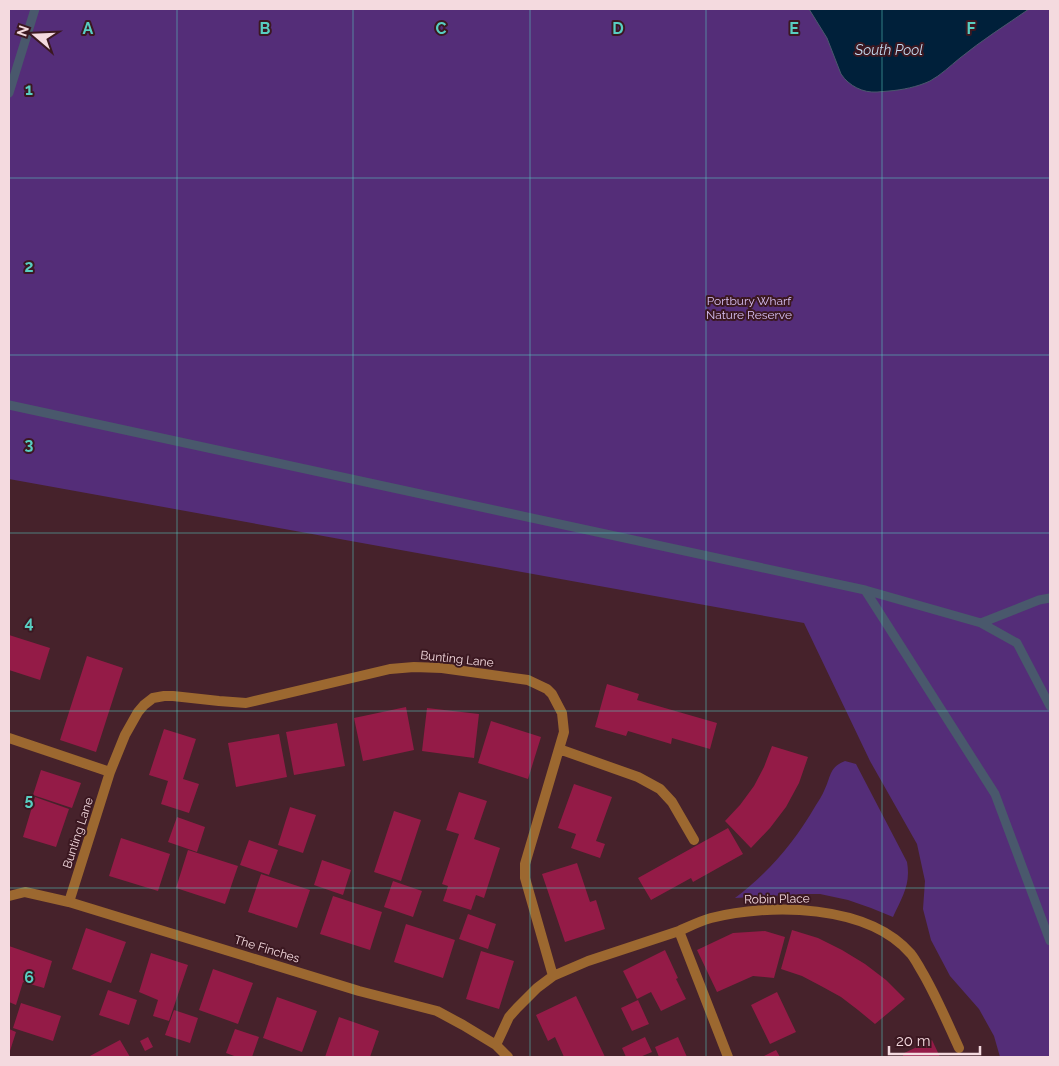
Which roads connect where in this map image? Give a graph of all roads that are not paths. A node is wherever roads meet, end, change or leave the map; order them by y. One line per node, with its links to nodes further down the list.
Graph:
1 (9, 738): 3 (street)
2 (559, 749): 3 (street, Bunting Lane); 4 (street); 8 (street, Bunting Lane)
3 (110, 772): 6 (street, Bunting Lane)
4 (694, 840)
5 (9, 896): 6 (street, The Finches)
6 (69, 902): 9 (street, The Finches)
7 (679, 930): 8 (street, Robin Place); 10 (street, Robin Place); 12 (street)
8 (552, 976): 9 (street, Robin Place)
9 (496, 1045): 11 (street, The Finches)
10 (959, 1048)
11 (508, 1057)
12 (728, 1057)

